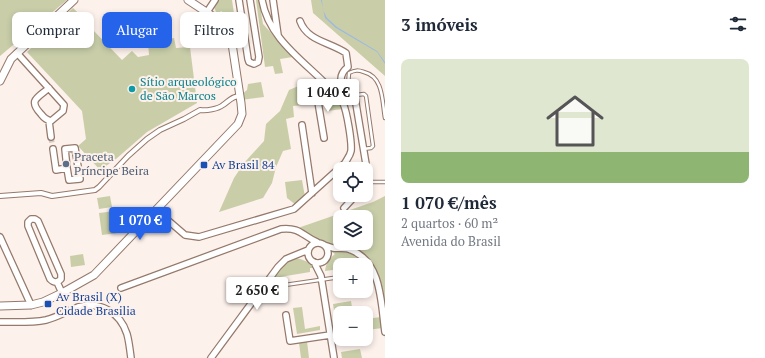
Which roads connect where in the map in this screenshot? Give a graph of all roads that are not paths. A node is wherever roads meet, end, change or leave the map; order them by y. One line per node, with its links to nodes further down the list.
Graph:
1 (74, 0): 13 (street)
2 (188, 0): 9 (street)
3 (215, 0): 9 (street)
4 (239, 0): 5 (street)
5 (250, 0)
6 (262, 0): 8 (street)
7 (273, 2): 8 (street); 11 (street)
8 (263, 6): 11 (street)
9 (207, 12)
10 (300, 21): 18 (street)
11 (278, 37): 15 (street)
12 (232, 48): 17 (street)
13 (17, 53): 14 (street); 16 (street)
14 (0, 81)
15 (326, 85): 22 (street); 25 (street)
16 (49, 88): 21 (street); 21 (street)
17 (240, 96): 33 (street); 36 (street)
18 (354, 98): 19 (lane); 20 (street); 27 (lane)
19 (385, 118)
20 (359, 120): 22 (street); 27 (street)
21 (49, 121): 24 (street)
22 (347, 122): 32 (street)
23 (302, 125): 32 (street)
24 (51, 137)
25 (324, 138)
26 (53, 149): 29 (street)
27 (364, 150): 28 (street)
28 (365, 162)
29 (67, 168): 29 (street)
30 (385, 182): 31 (lane)
31 (373, 183)
32 (312, 193): 36 (street)
33 (0, 196)
34 (350, 202): 35 (street)
35 (344, 208)
36 (156, 210): 53 (street)
37 (305, 234): 39 (street); 42 (street); 52 (street)
38 (0, 237): 54 (street)
39 (317, 242): 40 (street); 42 (street)
40 (324, 245): 41 (street); 46 (street)
41 (333, 248)
42 (308, 249): 45 (street); 47 (street)
43 (338, 250): 46 (street)
44 (353, 250): 58 (street)
45 (291, 256): 47 (street); 60 (street)
46 (326, 259): 47 (street); 49 (street)
47 (312, 261): 49 (street)
48 (333, 277): 49 (lane)
49 (322, 278): 51 (lane); 59 (street)
50 (58, 282): 50 (street); 53 (street)
51 (278, 286)
52 (121, 288)
53 (62, 293): 54 (street)
54 (31, 305): 55 (street)
55 (0, 306)
56 (286, 315): 59 (street)
57 (0, 322): 61 (street)
58 (385, 332)
59 (330, 335): 62 (street)
60 (212, 357)
61 (131, 358)
62 (334, 358)

